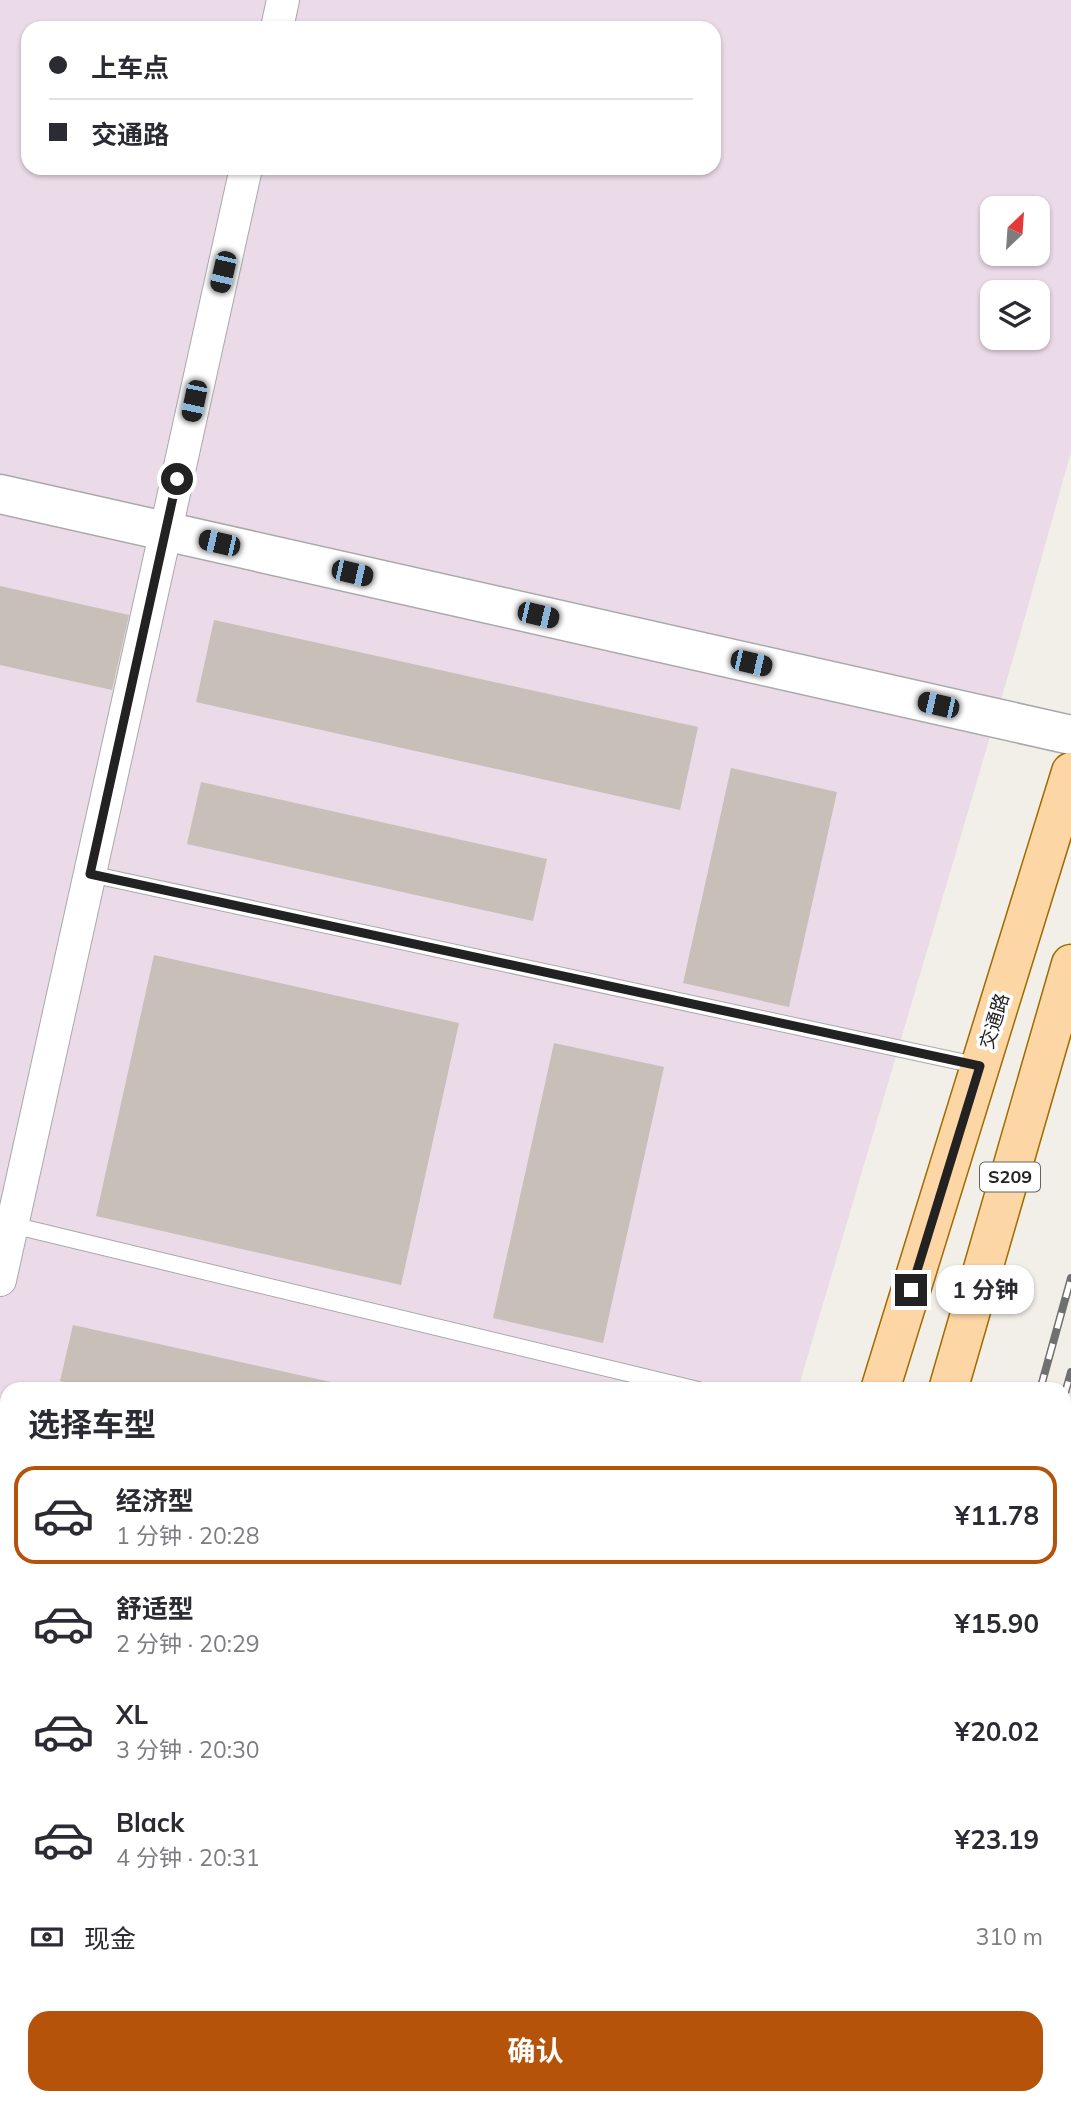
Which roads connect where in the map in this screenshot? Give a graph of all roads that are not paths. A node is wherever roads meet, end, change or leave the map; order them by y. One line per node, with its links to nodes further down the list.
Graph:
1 (283, 0): 2 (street)
2 (278, 21)
3 (244, 175): 5 (street)
4 (0, 494): 5 (street)
5 (166, 531): 6 (street); 8 (street)
6 (1071, 735)
7 (1071, 772): 10 (main road, 交通路 / S209)
8 (90, 874): 10 (lane); 11 (street)
9 (1069, 974): 15 (main road, S209)
10 (980, 1066): 14 (main road, 交通路 / S209)
11 (12, 1225): 12 (street); 13 (lane)
12 (0, 1280)
13 (665, 1382)
14 (882, 1382)
15 (950, 1382)

